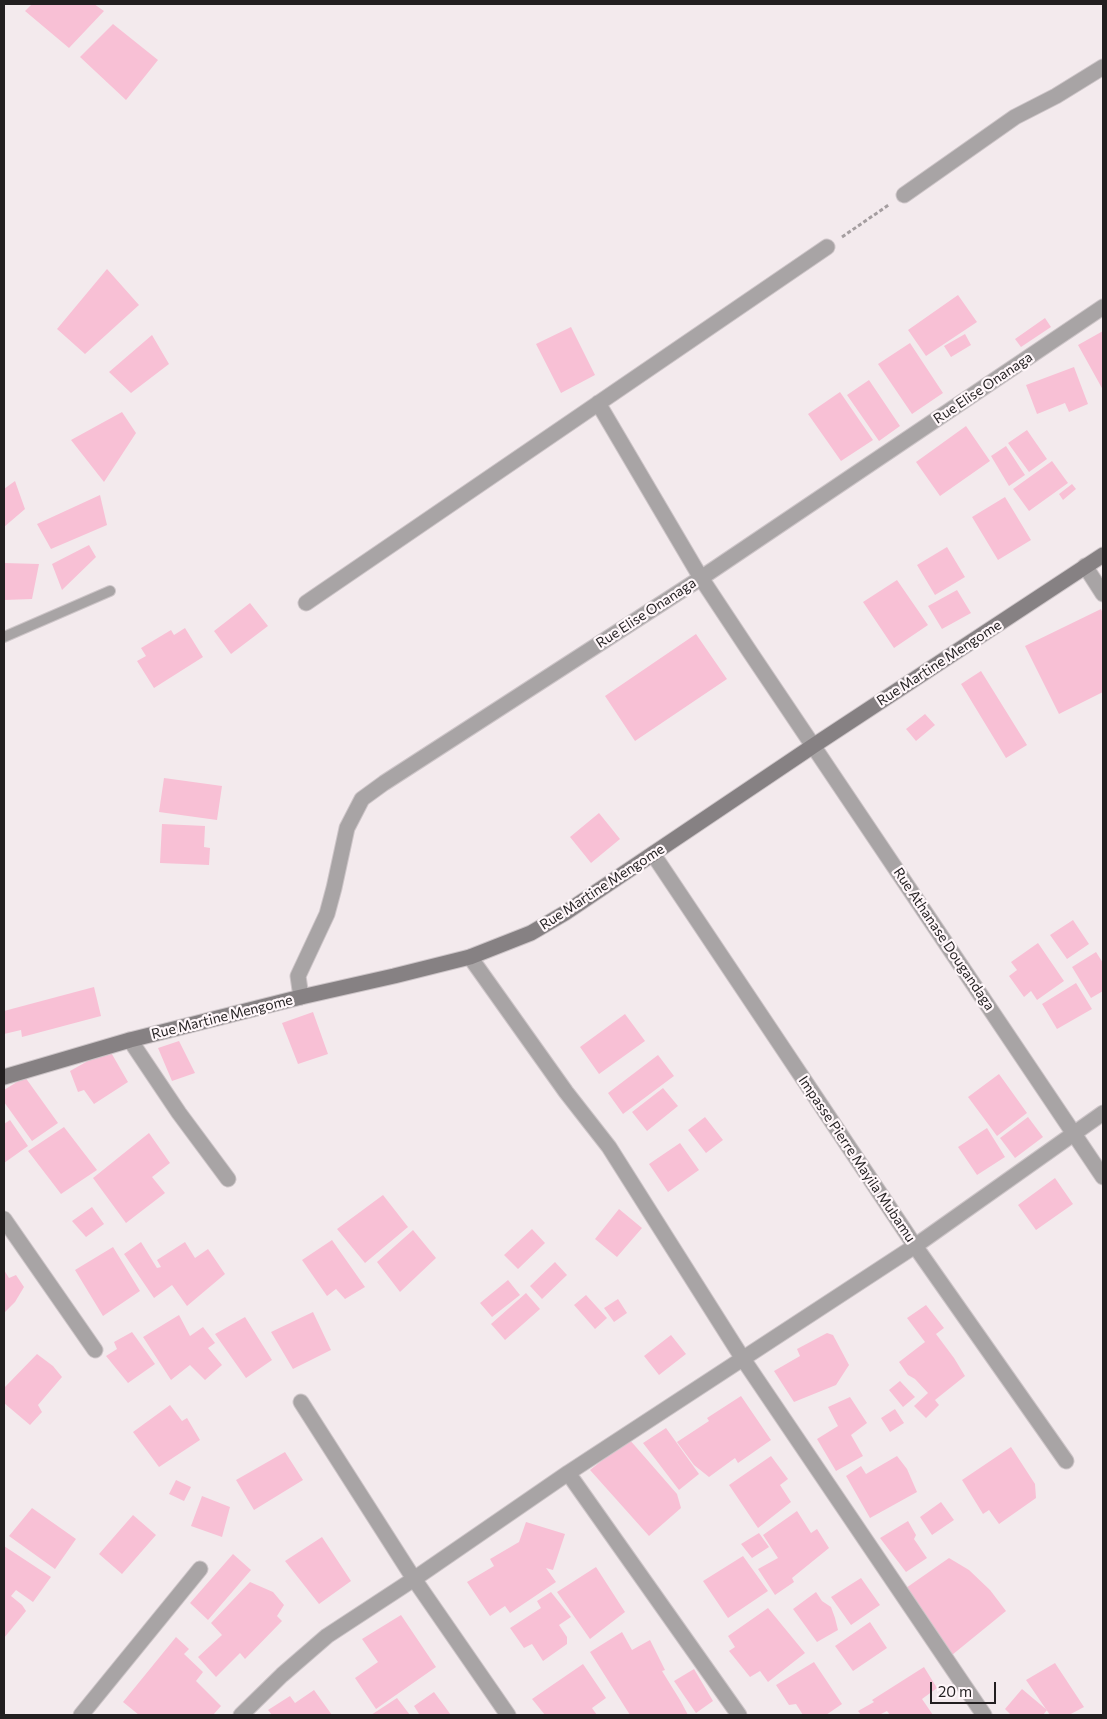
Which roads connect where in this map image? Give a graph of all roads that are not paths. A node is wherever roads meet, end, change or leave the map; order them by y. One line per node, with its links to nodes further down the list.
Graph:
1 (1103, 67): 2 (street)
2 (904, 195)
3 (827, 247): 5 (street)
4 (1103, 307): 8 (street, Rue Elise Onanaga)
5 (598, 403): 8 (street, Rue Athanase Dougandaga); 11 (street)
6 (1103, 555): 7 (street, Rue Martine Mengome)
7 (1085, 566): 10 (street); 13 (street, Rue Martine Mengome)
8 (701, 578): 13 (street, Rue Athanase Dougandaga); 16 (street, Rue Elise Onanaga)
9 (110, 591): 12 (lane)
10 (1103, 594)
11 (306, 603)
12 (4, 637)
13 (813, 746): 14 (street, Rue Martine Mengome); 20 (street, Rue Athanase Dougandaga)
14 (653, 854): 15 (street, Rue Martine Mengome); 24 (street, Impasse Pierre Mayila Mubamu)
15 (470, 957): 16 (street, Rue Martine Mengome); 26 (street)
16 (301, 997): 17 (street, Rue Martine Mengome)
17 (130, 1040): 18 (street, Rue Martine Mengome); 22 (street)
18 (4, 1076)
19 (1103, 1113): 20 (street)
20 (1074, 1133): 21 (street, Rue Athanase Dougandaga); 24 (street)
21 (1103, 1177)
22 (228, 1179)
23 (4, 1219): 25 (street)
24 (915, 1246): 26 (street); 28 (street, Impasse Pierre Mayila Mubamu)
25 (95, 1350)
26 (743, 1359): 29 (street); 36 (street)
27 (301, 1402): 31 (street)
28 (1066, 1462)
29 (568, 1472): 31 (street); 35 (street)
30 (200, 1569): 32 (street)
31 (414, 1579): 33 (street); 34 (street)
32 (81, 1715)
33 (242, 1715)
34 (508, 1715)
35 (739, 1715)
36 (984, 1715)

